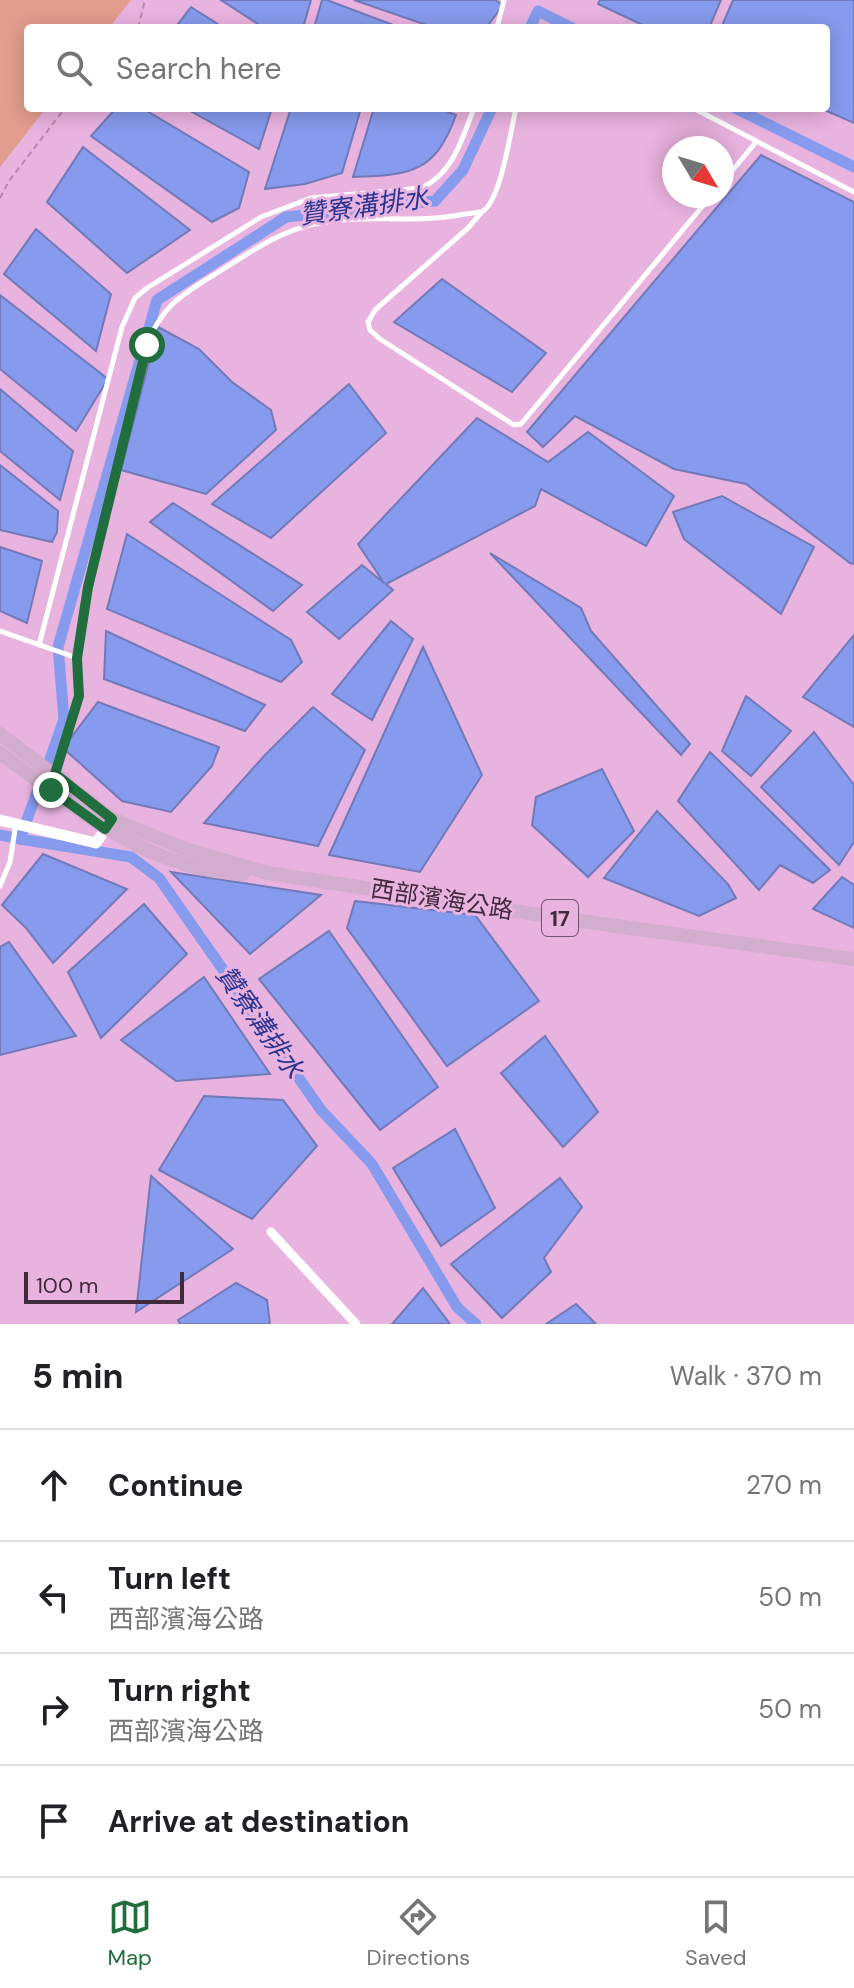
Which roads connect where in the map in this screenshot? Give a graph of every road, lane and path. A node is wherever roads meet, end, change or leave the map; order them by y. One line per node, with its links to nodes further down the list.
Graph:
1 (145, 0): 3 (path)
2 (504, 0): 4 (lane)
3 (139, 24)
4 (498, 24)
5 (62, 112): 12 (path)
6 (472, 112): 16 (lane)
7 (515, 112): 14 (lane)
8 (700, 112): 9 (lane)
9 (756, 142): 10 (lane); 11 (lane)
10 (734, 169)
11 (854, 192)
12 (0, 198)
13 (701, 208): 14 (lane)
14 (483, 211): 17 (lane)
15 (0, 631): 16 (lane)
16 (42, 646): 17 (lane)
17 (77, 658): 20 (lane)
18 (0, 734): 20 (main road, 西部濱海公路 / 17)
19 (0, 753): 22 (main road, 西部濱海公路 / 17)
20 (55, 774): 22 (main road, 西部濱海公路 / 17)
21 (0, 820): 23 (street)
22 (109, 824): 23 (street); 25 (main road, 西部濱海公路 / 17)
23 (16, 826): 24 (lane)
24 (0, 886)
25 (854, 959)
26 (271, 1232): 27 (street)
27 (356, 1324)

